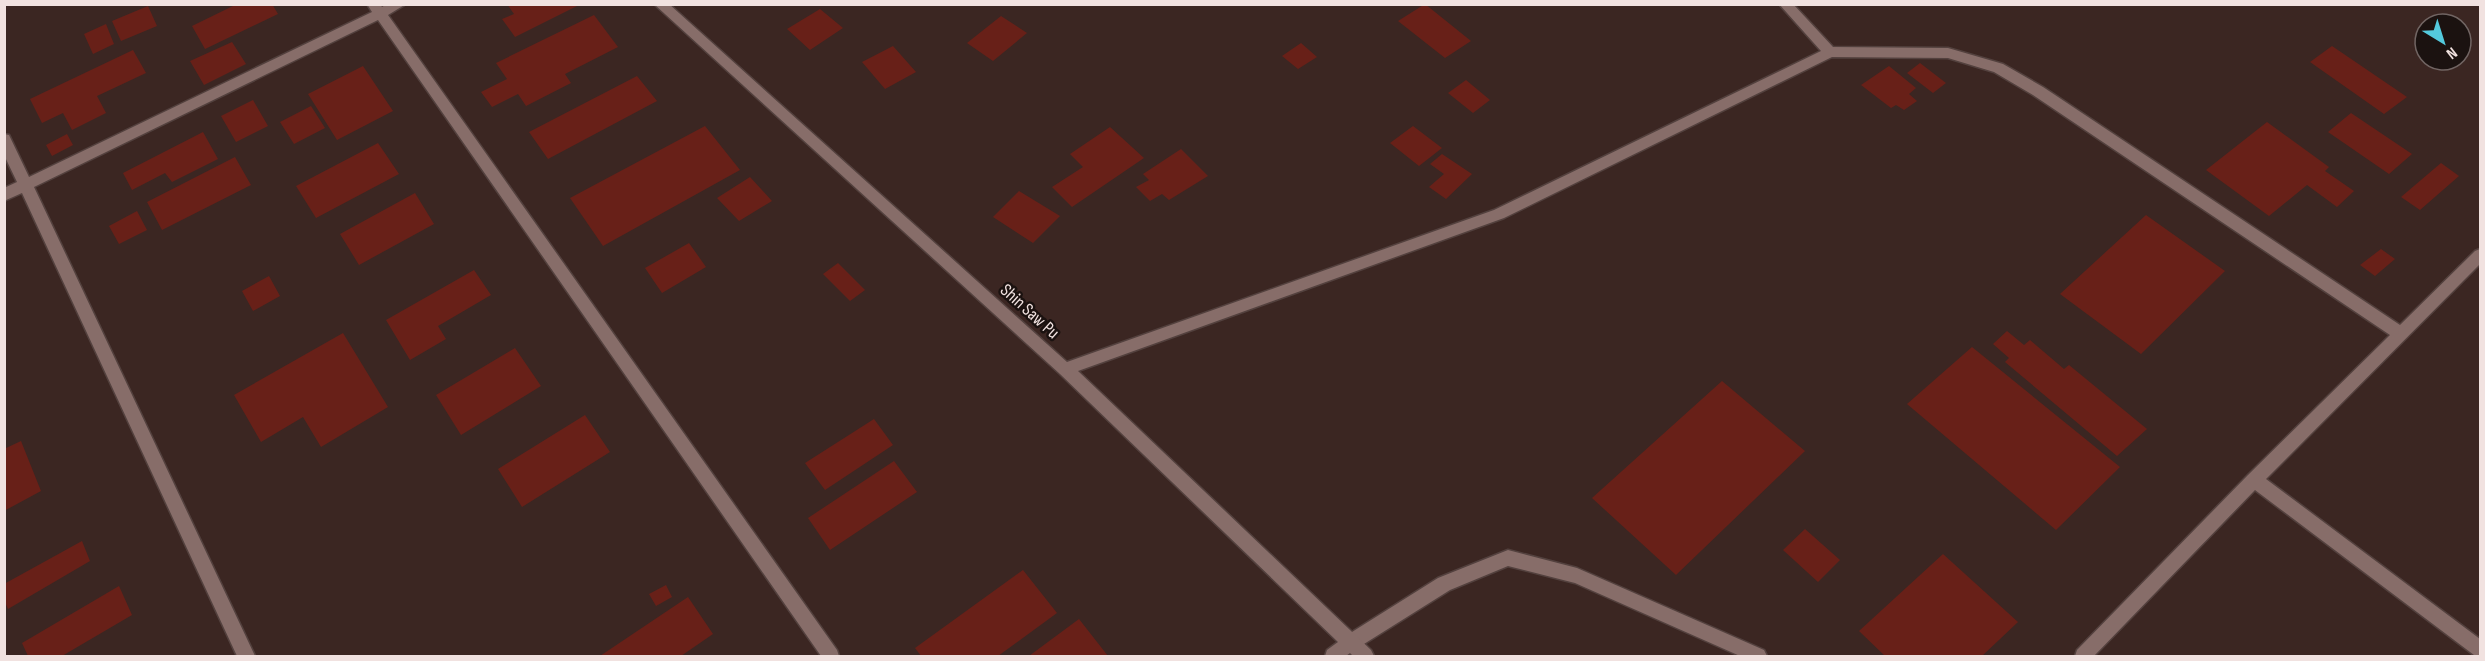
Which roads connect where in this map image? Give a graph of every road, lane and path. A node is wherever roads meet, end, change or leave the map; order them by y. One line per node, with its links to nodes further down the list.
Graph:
1 (400, 4): 4 (street)
2 (660, 4): 11 (street, Shin Saw Pu)
3 (1785, 4): 5 (street)
4 (377, 9): 7 (street); 17 (street)
5 (1830, 52): 10 (street); 11 (street)
6 (4, 139): 7 (street)
7 (26, 184): 8 (street); 16 (street)
8 (4, 195)
9 (2481, 255): 10 (street)
10 (2401, 334): 12 (street)
11 (1065, 369): 13 (street, Shin Saw Pu)
12 (2254, 480): 14 (street); 20 (street)
13 (1350, 643): 15 (street); 18 (street); 19 (street, Shin Saw Pu)
14 (2481, 649)
15 (1758, 656)
16 (246, 657)
17 (831, 657)
18 (1333, 657)
19 (1365, 657)
20 (2083, 657)

